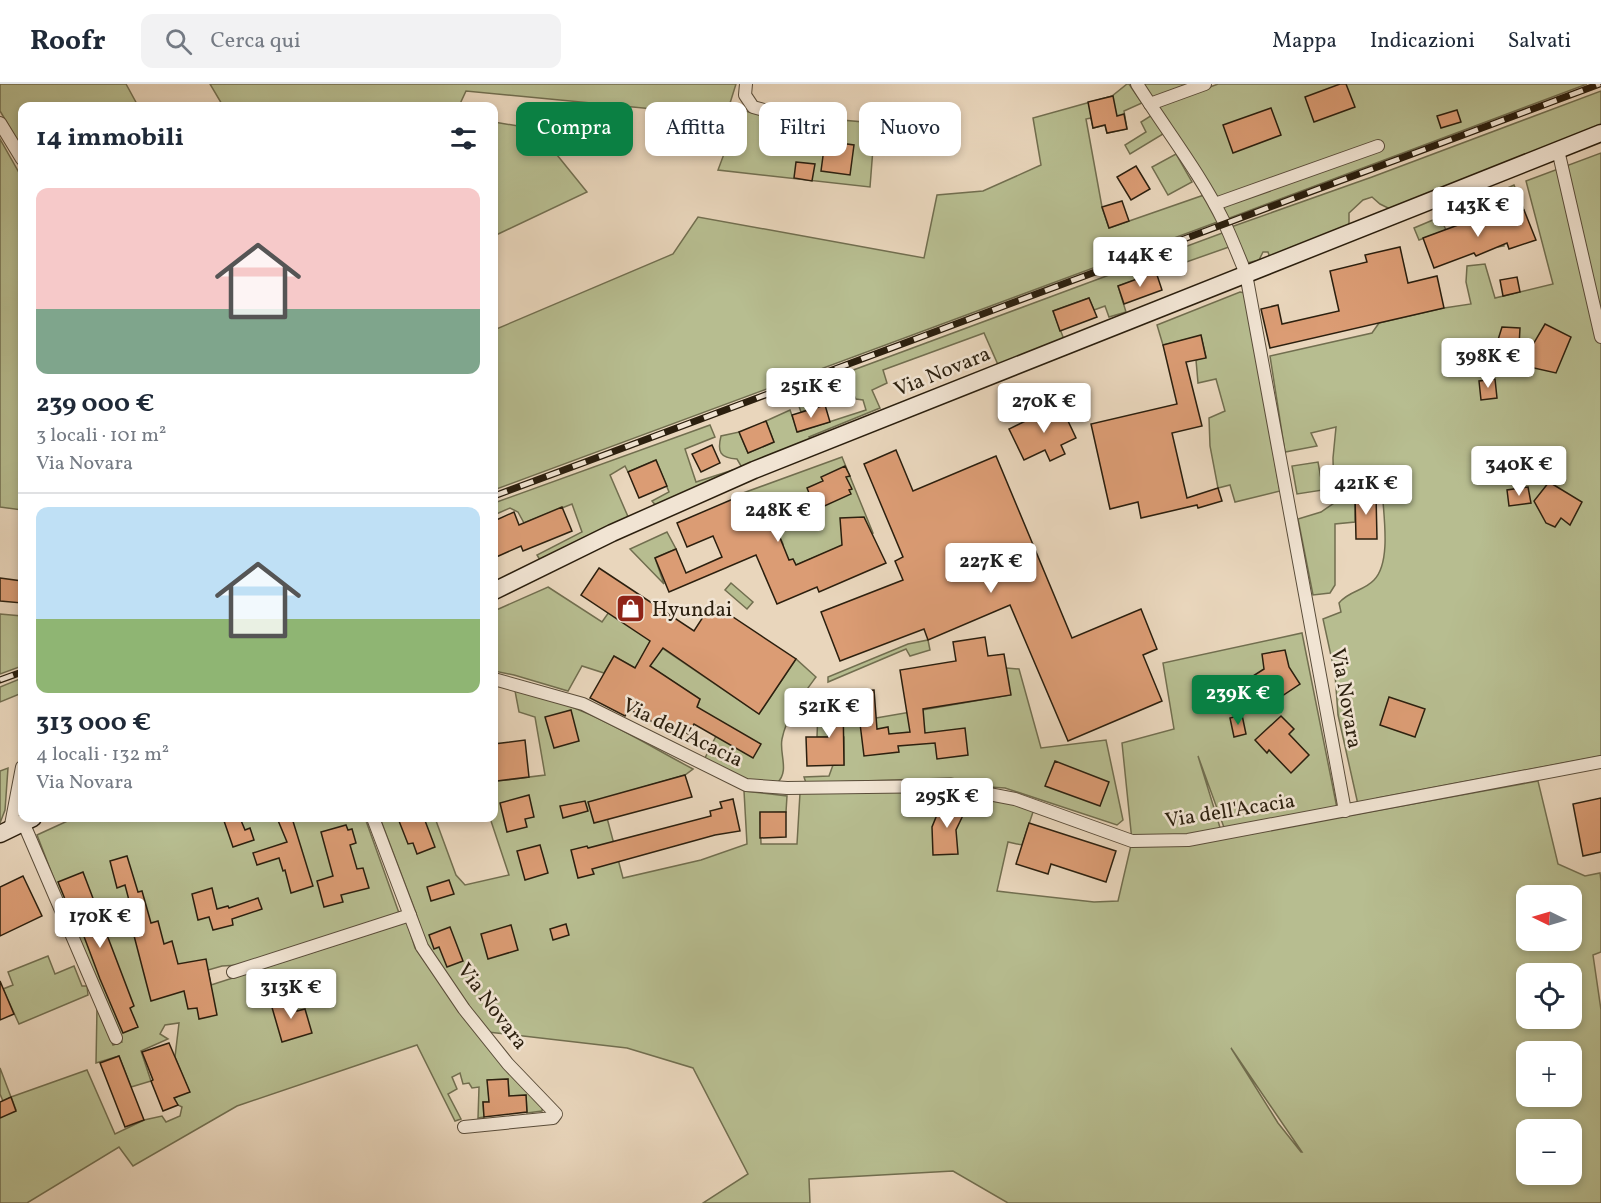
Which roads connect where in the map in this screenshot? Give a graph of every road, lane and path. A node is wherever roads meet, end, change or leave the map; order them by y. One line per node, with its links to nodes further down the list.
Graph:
1 (746, 84): 5 (street)
2 (1137, 84): 4 (street)
3 (1205, 84): 4 (street)
4 (1150, 104): 11 (street)
5 (759, 109)
6 (0, 123): 10 (street)
7 (1601, 133): 9 (main road, Via Novara)
8 (1378, 146): 11 (street)
9 (1558, 150): 12 (main road, Via Novara); 13 (street)
10 (18, 152)
11 (1215, 204): 12 (street)
12 (1246, 274): 14 (main road, Via Novara); 17 (street, Via Novara)
13 (1601, 337)
14 (498, 589)
15 (498, 680): 17 (street, Via dell'Acacia)
16 (1601, 762): 17 (street, Via dell'Acacia)
17 (1345, 811)
18 (375, 822): 20 (street, Via Novara)
19 (17, 826): 22 (street)
20 (410, 915): 21 (street); 23 (street, Via Novara)
21 (233, 972)
22 (116, 1038)
23 (464, 1127)

